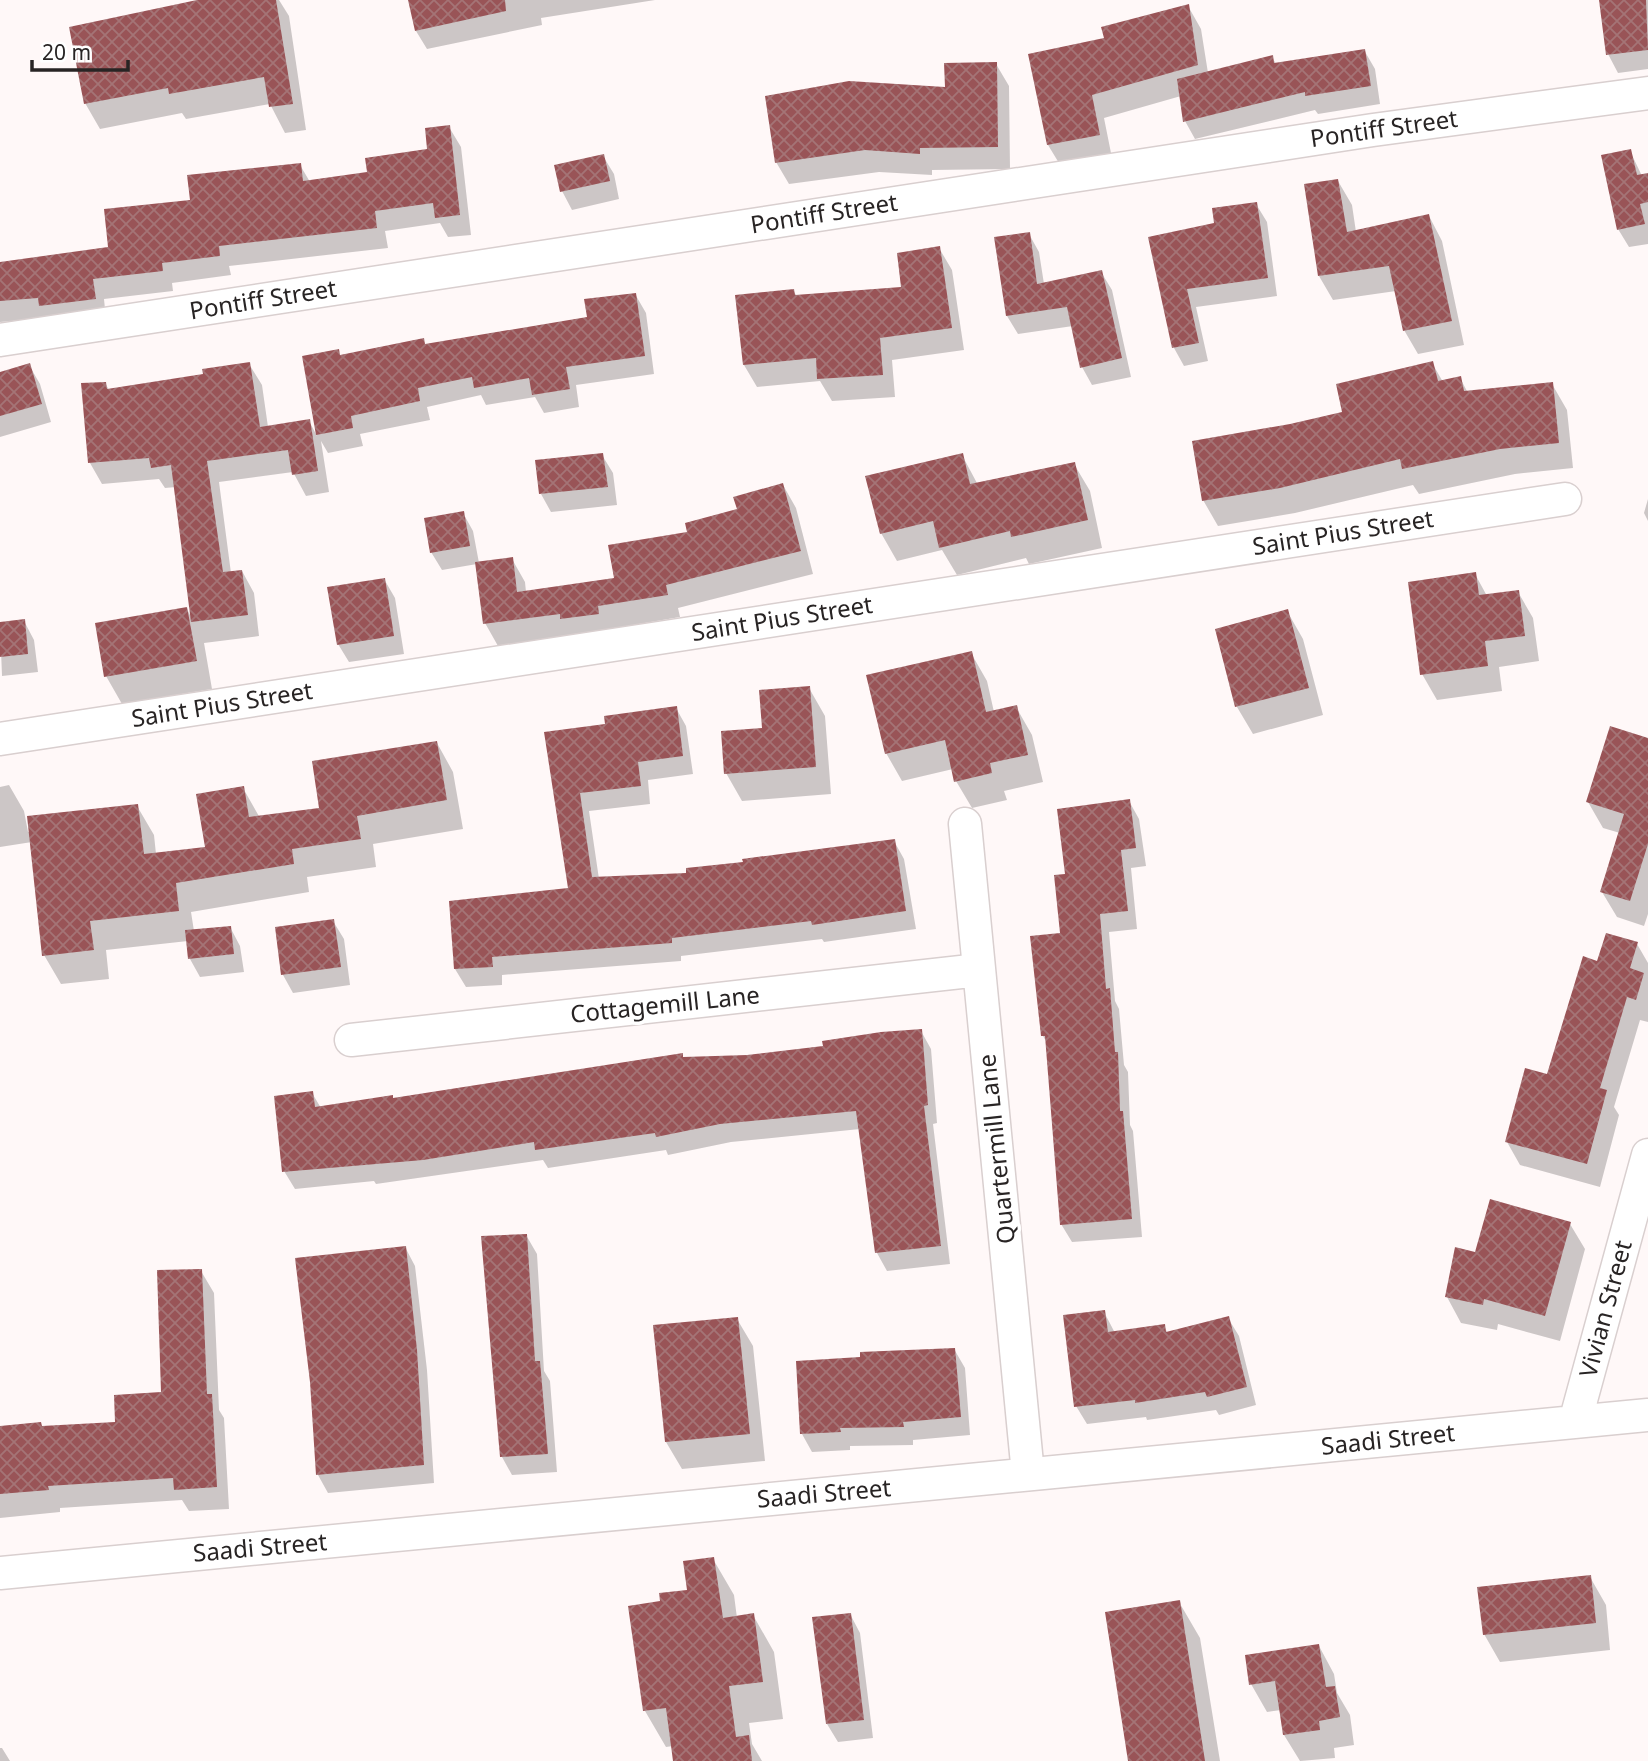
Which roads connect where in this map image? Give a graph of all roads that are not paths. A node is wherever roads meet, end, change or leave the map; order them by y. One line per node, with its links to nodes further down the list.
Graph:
1 (1648, 93): 2 (street, Pontiff Street)
2 (0, 340)
3 (1565, 499): 4 (street, Saint Pius Street)
4 (0, 739)
5 (965, 824): 6 (street, Quartermill Lane)
6 (979, 970): 7 (street, Cottagemill Lane); 11 (street, Quartermill Lane)
7 (351, 1040)
8 (1648, 1155): 10 (street, Vivian Street)
9 (1648, 1415): 10 (street, Saadi Street)
10 (1575, 1422): 11 (street, Saadi Street)
11 (1028, 1474): 12 (street, Saadi Street)
12 (0, 1573)

